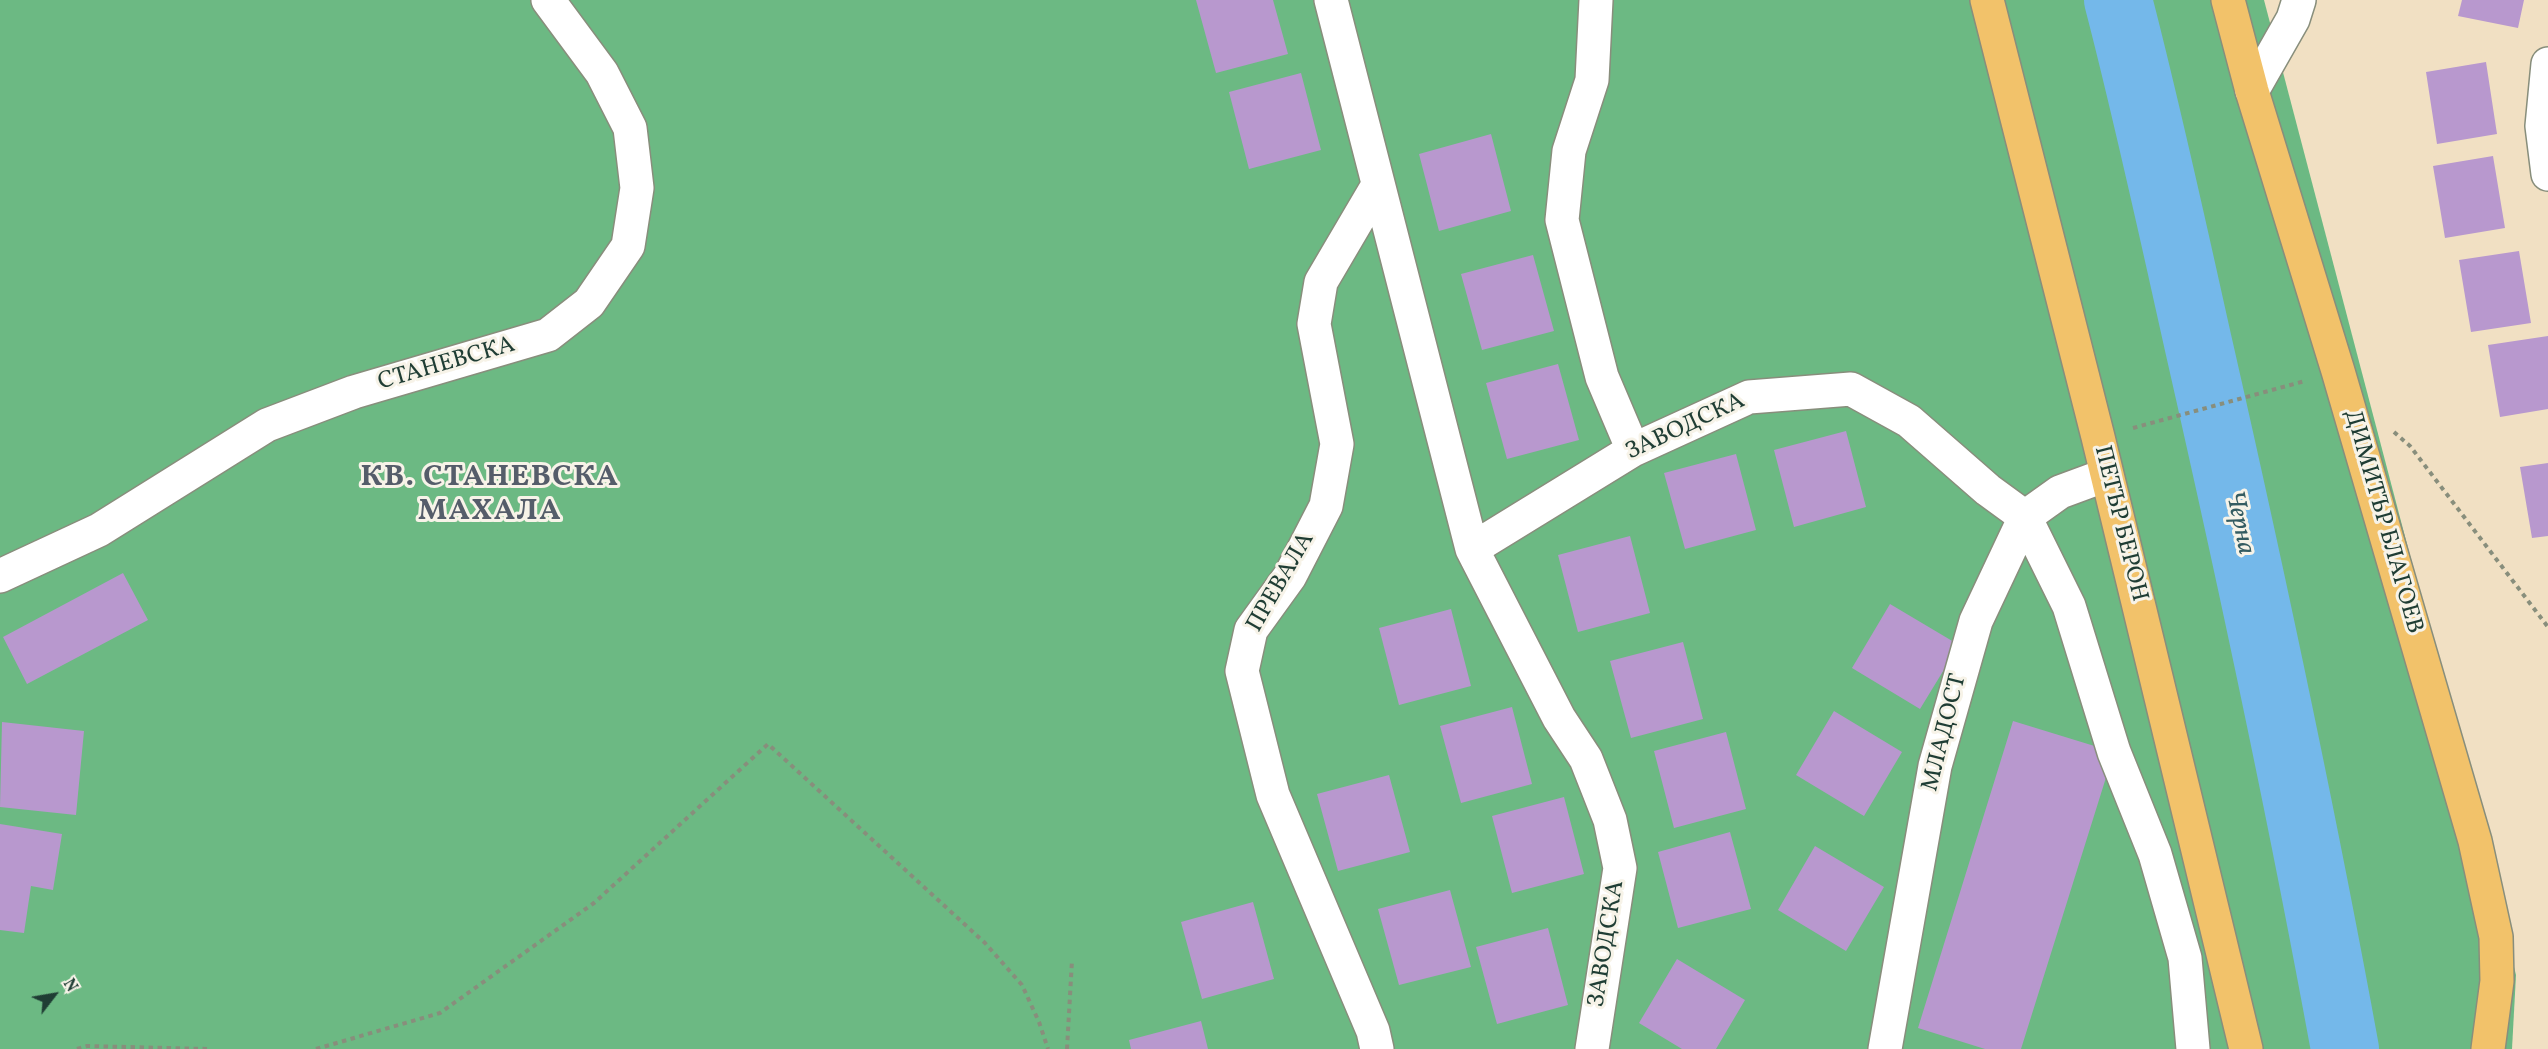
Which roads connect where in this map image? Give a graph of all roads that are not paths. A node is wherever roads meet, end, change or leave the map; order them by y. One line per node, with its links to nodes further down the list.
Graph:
1 (548, 0): 15 (street, СТАНЕВСКА)
2 (1331, 0): 10 (street, ЗАВОДСКА)
3 (1596, 0): 11 (street)
4 (1987, 0): 12 (main road, ПЕТЪР БЕРОН)
5 (2228, 0): 8 (main road, ДИМИТЪР БЛАГОЕВ)
6 (2299, 0): 8 (street)
7 (2548, 64): 9 (street)
8 (2252, 91): 21 (main road, ДИМИТЪР БЛАГОЕВ)
9 (2548, 174)
10 (1378, 185): 14 (street, ЗАВОДСКА); 16 (street, ПРЕВАЛА)
11 (1633, 450): 13 (street, ЗАВОДСКА); 14 (street, ЗАВОДСКА)
12 (2106, 475): 13 (street, МЛАДОСТ); 20 (main road, ПЕТЪР БЕРОН)
13 (2025, 517): 18 (street, МЛАДОСТ); 19 (street)
14 (1472, 549): 17 (street, ЗАВОДСКА)
15 (0, 576)
16 (1377, 1049)
17 (1592, 1049)
18 (1885, 1049)
19 (2193, 1049)
20 (2246, 1049)
21 (2488, 1049)

